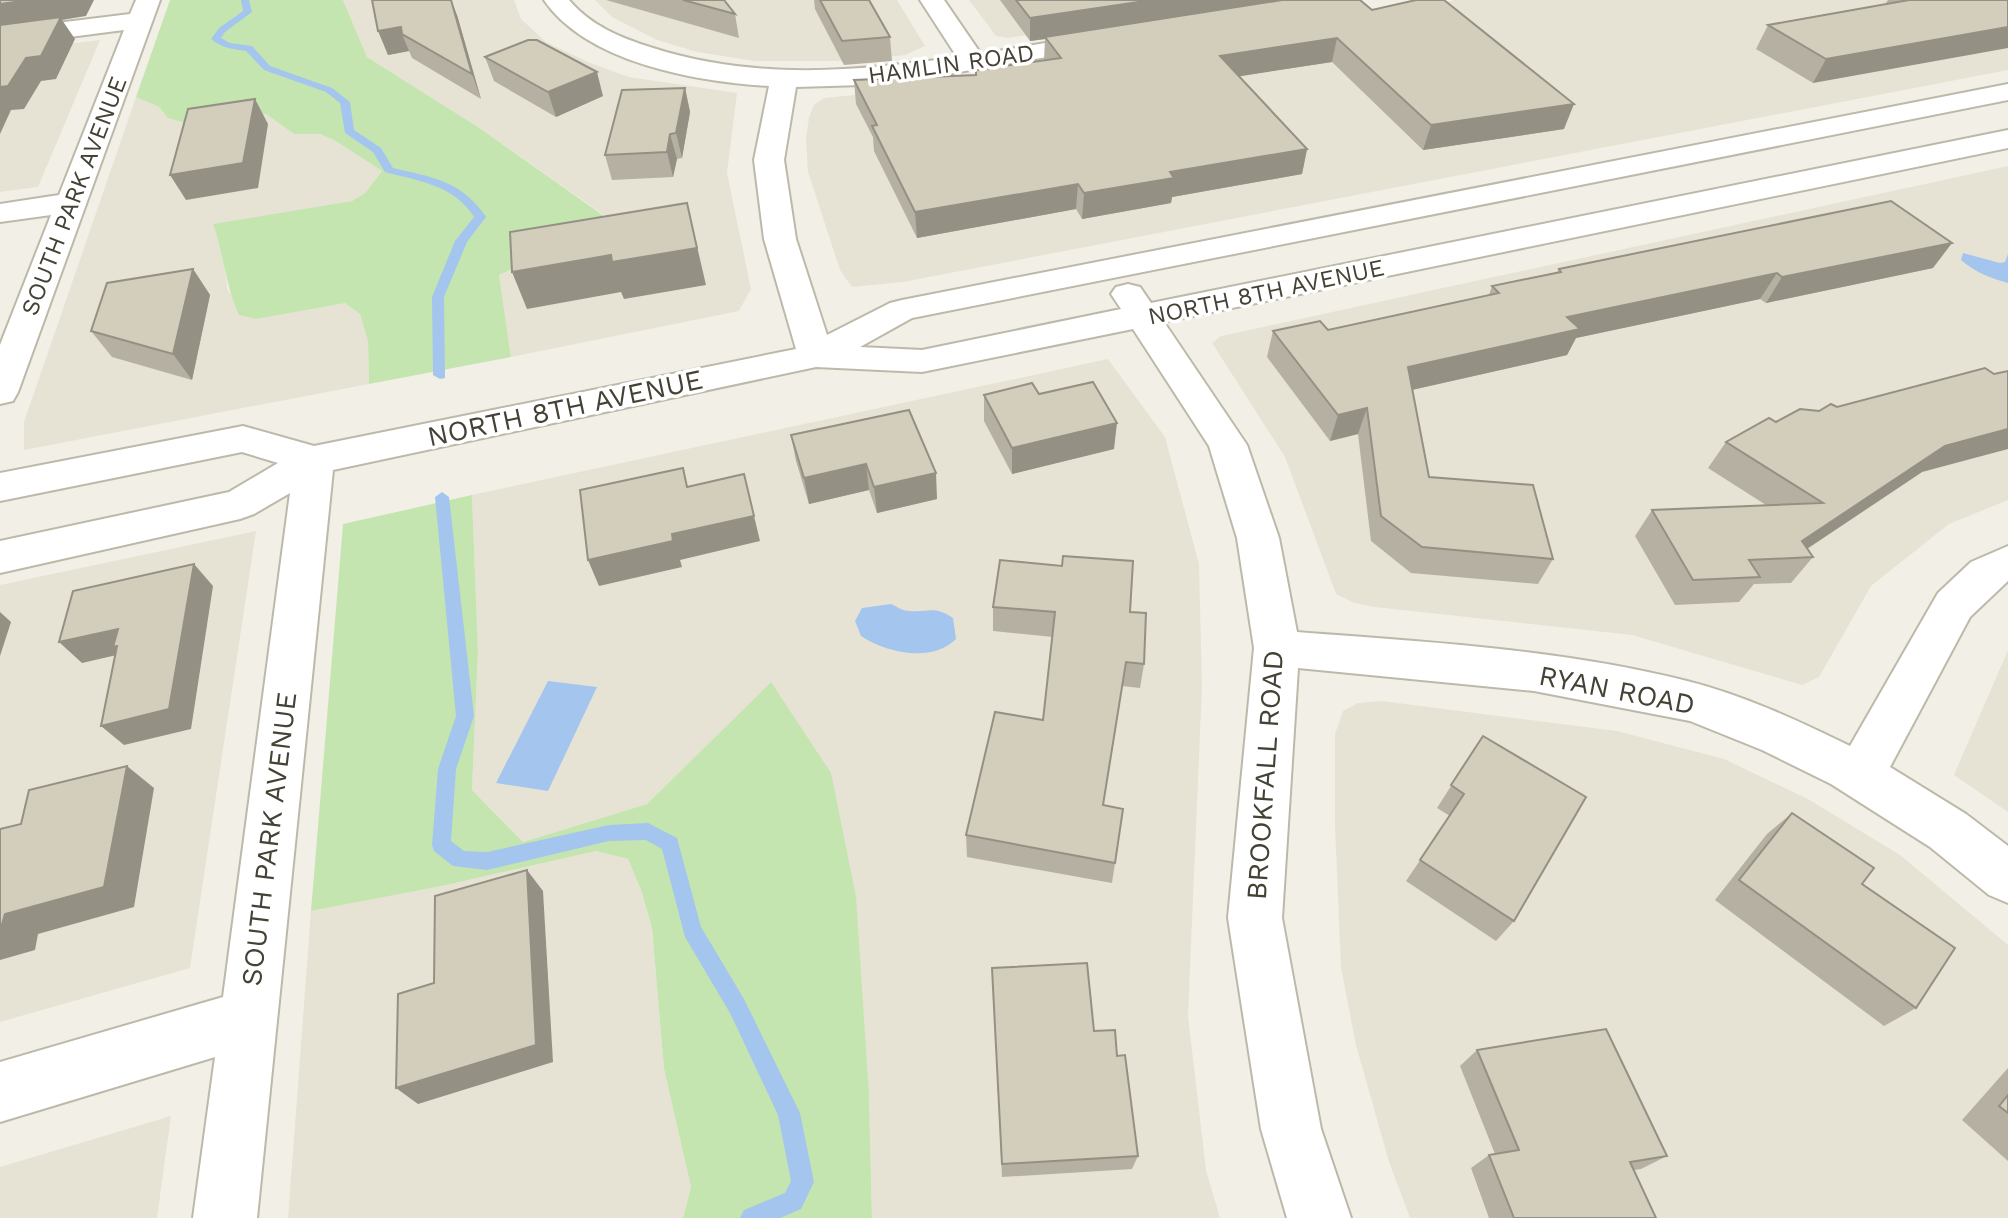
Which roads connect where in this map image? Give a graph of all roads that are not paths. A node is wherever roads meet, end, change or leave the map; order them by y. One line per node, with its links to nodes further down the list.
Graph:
1 (556, 0): 7 (street, HAMLIN ROAD)
2 (932, 0): 6 (street)
3 (144, 10): 4 (street); 12 (street, SOUTH PARK AVENUE)
4 (0, 38)
5 (1127, 38): 6 (street, HAMLIN ROAD)
6 (973, 61): 7 (street, HAMLIN ROAD)
7 (784, 80): 16 (street)
8 (2008, 92): 10 (street, NORTH 8TH AVENUE)
9 (2008, 139): 11 (street, NORTH 8TH AVENUE)
10 (1660, 161): 11 (street); 14 (street, NORTH 8TH AVENUE)
11 (1712, 200): 15 (street, NORTH 8TH AVENUE)
12 (71, 203): 13 (street); 17 (street, SOUTH PARK AVENUE)
13 (0, 213)
14 (1111, 269): 15 (street, BROOKFALL ROAD); 16 (street, NORTH 8TH AVENUE)
15 (1143, 317): 16 (street, NORTH 8TH AVENUE); 22 (street, BROOKFALL ROAD)
16 (816, 356): 18 (street, NORTH 8TH AVENUE)
17 (0, 392)
18 (314, 460): 19 (street, NORTH 8TH AVENUE); 20 (street, NORTH 8TH AVENUE); 25 (street, SOUTH PARK AVENUE)
19 (0, 487)
20 (0, 557)
21 (2008, 562): 23 (street)
22 (1277, 648): 23 (street, RYAN ROAD); 28 (street, BROOKFALL ROAD)
23 (1860, 775): 24 (street, RYAN ROAD)
24 (2008, 878)
25 (247, 1019): 26 (street); 27 (street, SOUTH PARK AVENUE)
26 (0, 1092)
27 (225, 1218)
28 (1319, 1218)

